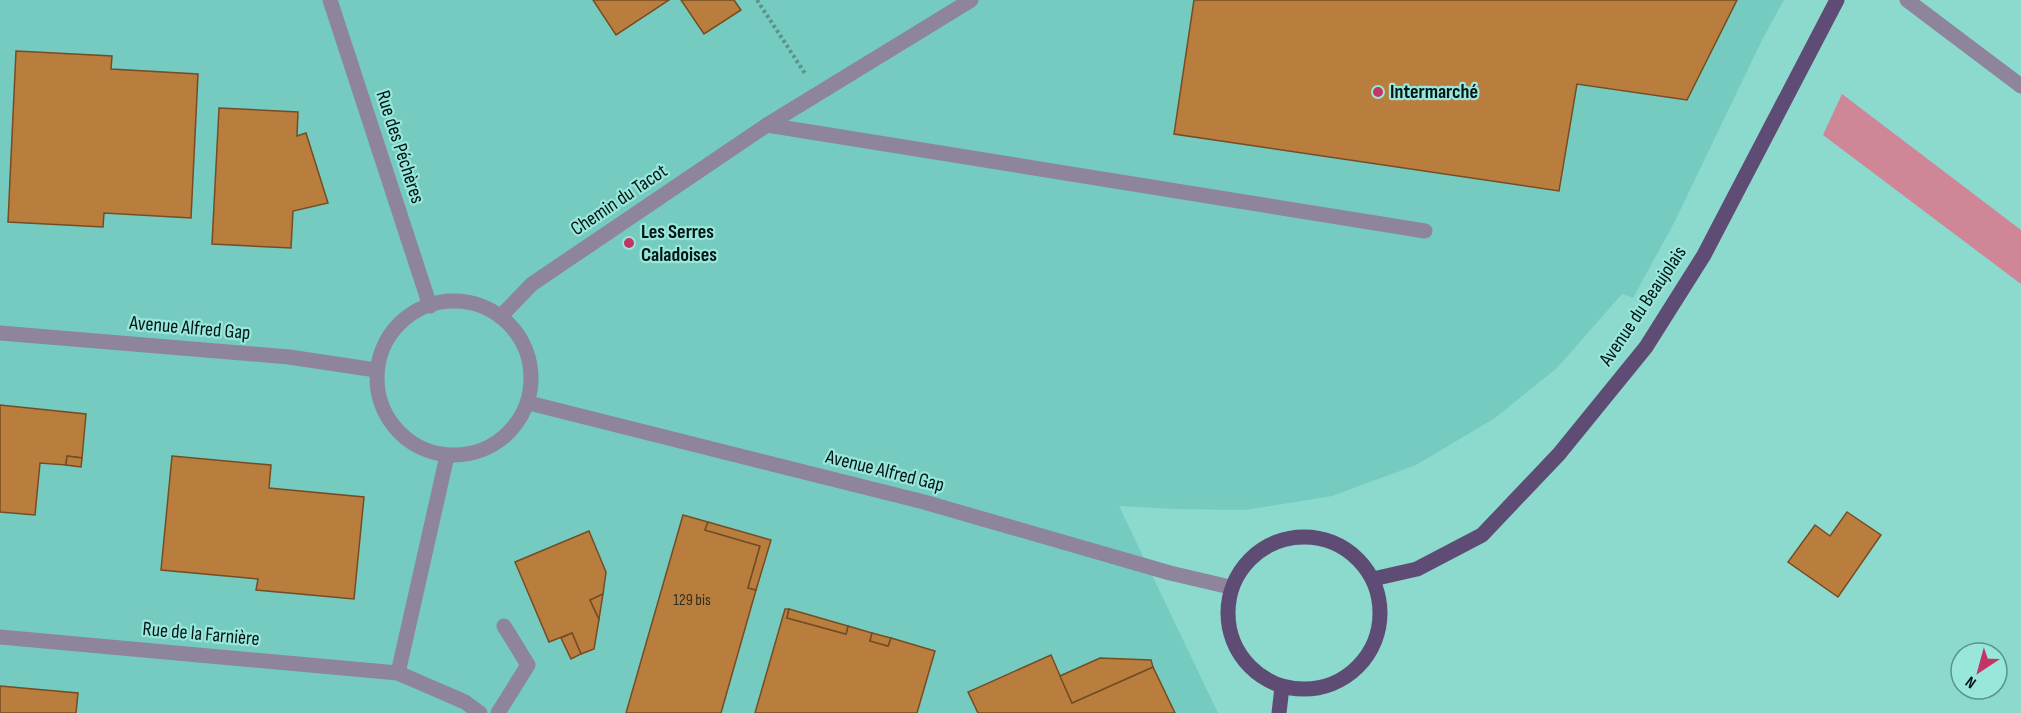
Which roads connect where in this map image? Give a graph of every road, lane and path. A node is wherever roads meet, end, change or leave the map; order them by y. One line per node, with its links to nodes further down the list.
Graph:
1 (330, 0): 10 (street, Rue des Péchères)
2 (757, 0): 7 (path)
3 (971, 0): 7 (street, Chemin du Tacot)
4 (1838, 0): 16 (main road, Avenue du Beaujolais)
5 (1907, 0): 6 (street)
6 (2021, 86)
7 (818, 93): 8 (street, Chemin du Tacot)
8 (767, 125): 9 (street); 11 (street, Chemin du Tacot)
9 (1425, 231)
10 (430, 306): 11 (street); 13 (street)
11 (501, 316): 14 (street)
12 (0, 333): 13 (street, Avenue Alfred Gap)
13 (376, 370): 15 (street)
14 (529, 403): 15 (street); 17 (street, Avenue Alfred Gap)
15 (447, 456): 20 (street)
16 (1373, 579): 17 (main road); 21 (main road)
17 (1230, 587): 21 (main road)
18 (504, 626): 23 (street)
19 (0, 637): 20 (street, Rue de la Farnière)
20 (398, 673): 22 (street, Rue de la Farnière)
21 (1282, 687): 24 (main road)
22 (480, 713)
23 (498, 713)
24 (1279, 713)

